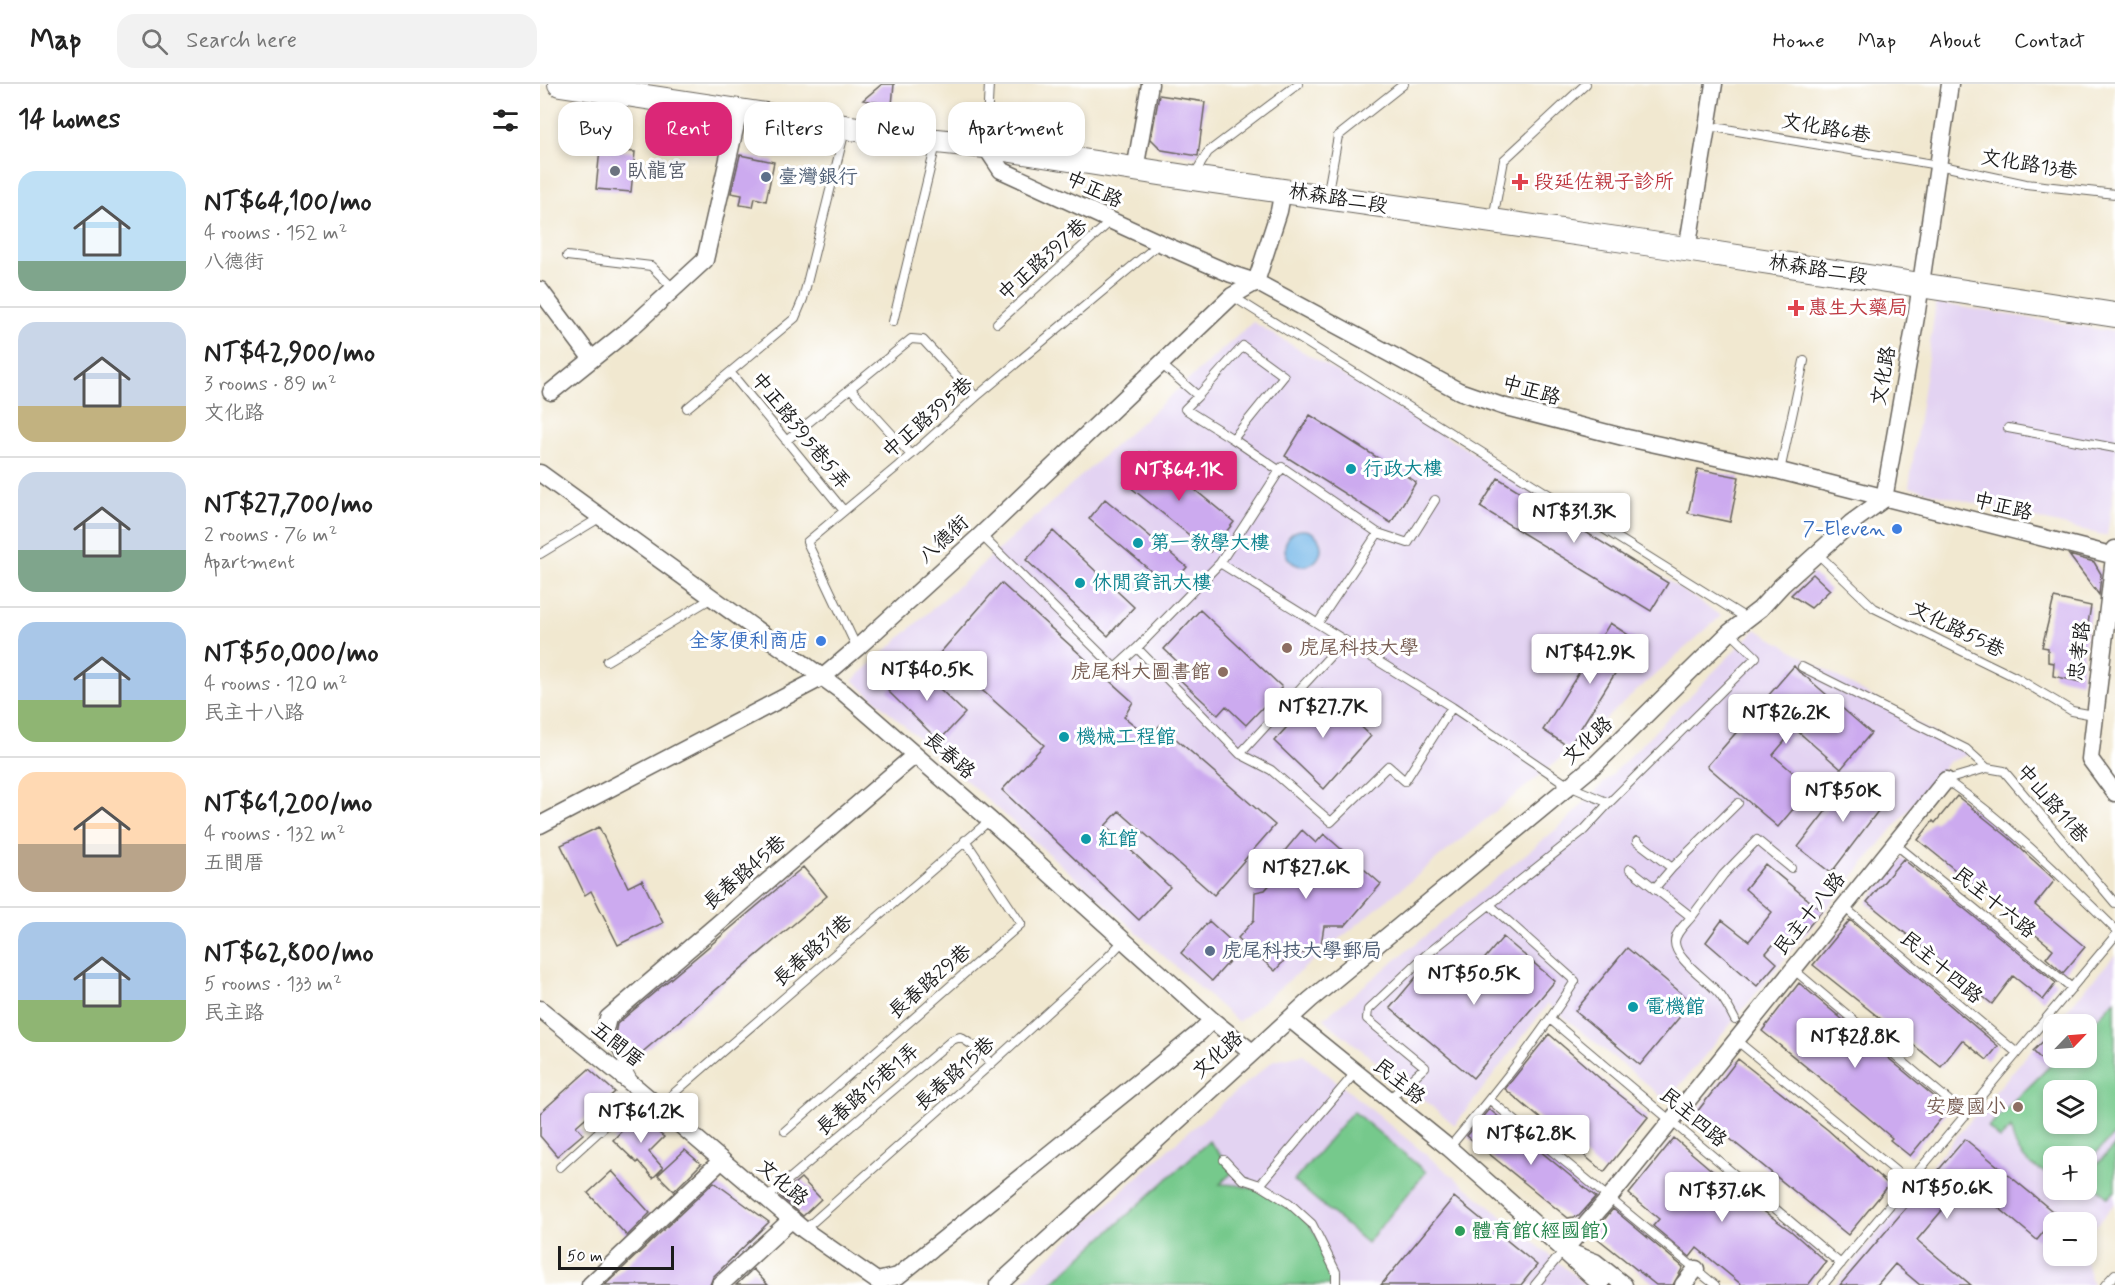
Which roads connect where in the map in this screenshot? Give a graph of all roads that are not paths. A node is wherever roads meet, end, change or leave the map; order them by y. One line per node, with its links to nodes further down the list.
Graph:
1 (560, 84): 9 (main road, 林森路二段)
2 (988, 84): 10 (lane)
3 (1150, 84): 19 (street)
4 (1298, 84): 20 (lane)
5 (1404, 84): 23 (lane)
6 (1586, 84): 25 (lane)
7 (1714, 84): 12 (street)
8 (1950, 84): 18 (street, 文化路)
9 (640, 90): 11 (main road, 林森路二段)
10 (987, 102)
11 (739, 111): 13 (main road, 林森路二段); 32 (street)
12 (1708, 126): 18 (lane, 文化路6巷); 27 (street)
13 (846, 127): 14 (main road, 林森路二段); 40 (lane)
14 (937, 141): 15 (main road, 林森路二段); 35 (lane)
15 (948, 142)
16 (992, 156): 24 (street, 中正路)
17 (1048, 156): 19 (main road, 林森路二段)
18 (1938, 165): 22 (lane, 文化路13巷); 30 (street, 文化路)
19 (1135, 170): 20 (main road, 林森路二段)
20 (1192, 178): 21 (main road, 林森路二段)
21 (1283, 190): 23 (main road, 林森路二段); 29 (street)
22 (2115, 194)
23 (1326, 197): 25 (main road, 林森路二段)
24 (1111, 221): 26 (street, 中正路); 36 (lane, 中正路397巷)
25 (1492, 222): 27 (main road, 林森路二段)
26 (1160, 243): 29 (street, 中正路); 44 (lane, 中正路395巷)
27 (1687, 250): 30 (main road, 林森路二段)
28 (567, 256): 32 (lane)
29 (1256, 282): 33 (street, 八德街); 52 (street, 中正路)
30 (1920, 286): 34 (main road, 林森路二段); 54 (street, 文化路)
31 (540, 290): 37 (street)
32 (674, 290): 37 (street)
33 (1232, 296): 39 (street, 八德街); 65 (lane)
34 (2115, 315)
35 (893, 321)
36 (997, 323)
37 (591, 358): 42 (street)
38 (1804, 361): 52 (lane)
39 (1161, 364): 43 (lane); 59 (street, 八德街)
40 (730, 372): 45 (lane); 48 (lane, 中正路395巷5弄)
41 (851, 389): 44 (lane); 48 (lane); 50 (lane)
42 (551, 392)
43 (1198, 396): 47 (lane); 47 (lane)
44 (976, 397): 50 (lane, 中正路395巷)
45 (687, 408)
46 (2008, 428): 49 (lane)
47 (1233, 439): 51 (lane)
48 (786, 441): 56 (lane, 中正路395巷5弄)
49 (2115, 448)
50 (911, 455): 56 (lane, 中正路395巷)
51 (1280, 471): 58 (lane); 63 (lane)
52 (1779, 471): 54 (street, 中正路)
53 (540, 473): 57 (street, 長春路)
54 (1884, 499): 61 (street, 文化路); 62 (street, 中正路)
55 (1435, 500): 58 (lane)
56 (844, 511): 69 (lane, 中正路395巷)
57 (601, 517): 60 (lane); 64 (street, 長春路)
58 (1378, 533): 66 (lane)
59 (981, 535): 69 (street, 八德街); 70 (lane)
60 (540, 554)
61 (1818, 554): 65 (street, 文化路); 75 (lane, 文化路55巷)
62 (2115, 554): 75 (street, 忠孝路)
63 (1220, 564): 66 (lane); 70 (lane)
64 (712, 598): 71 (lane); 73 (street, 長春路)
65 (1746, 618): 67 (street, 文化路)
66 (1318, 623): 68 (lane)
67 (1730, 632): 80 (street, 文化路); 82 (lane)
68 (1344, 640): 74 (lane); 76 (lane)
69 (857, 648): 73 (street, 八德街)
70 (1137, 648): 76 (lane)
71 (607, 661)
72 (1802, 667): 78 (lane)
73 (823, 677): 77 (street, 長春路); 85 (street, 八德街)
74 (1452, 707): 76 (lane); 80 (lane)
75 (2094, 715): 81 (street, 忠孝路)
76 (1240, 754)
77 (915, 755): 84 (street, 長春路); 107 (street, 長春路45巷)
78 (1987, 768): 79 (lane, 中山路11巷); 93 (lane, 中山路11巷)
79 (1946, 780): 88 (street, 民主十八路); 97 (lane)
80 (1569, 786): 82 (lane); 103 (street, 文化路)
81 (2115, 793)
82 (1609, 803): 94 (lane)
83 (1738, 803): 89 (lane)
84 (990, 820): 86 (lane, 長春路31巷); 99 (street, 長春路)
85 (540, 825)
86 (965, 840): 116 (lane, 長春路31巷); 119 (lane, 長春路29巷)
87 (1637, 841): 89 (lane)
88 (1894, 843): 95 (street, 民主十八路); 101 (lane, 民主十六路)
89 (1672, 868): 92 (lane)
90 (1791, 868): 96 (lane)
91 (1630, 869): 92 (lane)
92 (1654, 889): 96 (lane)
93 (2115, 903)
94 (1490, 905): 105 (lane); 115 (lane)
95 (1844, 908): 100 (street, 民主十八路); 110 (lane, 民主十四路)
96 (1693, 915): 106 (lane)
97 (2115, 929)
98 (2115, 936): 101 (lane)
99 (1124, 940): 104 (street, 長春路); 111 (lane, 長春路15巷)
100 (1793, 969): 108 (street, 民主十八路); 117 (lane)
101 (2072, 988): 110 (lane)
102 (540, 1009): 113 (street, 五間厝)
103 (1290, 1019): 109 (street, 文化路); 112 (street, 民主路)
104 (1212, 1020): 109 (street, 長春路); 133 (street, 文化路)
105 (1551, 1020): 114 (lane); 118 (lane, 民主四路)
106 (1735, 1020)
107 (606, 1026): 113 (lane)
108 (1735, 1039): 118 (street, 民主十八路); 124 (lane)
109 (1252, 1052): 136 (street, 文化路)
110 (2017, 1053): 117 (lane)
111 (992, 1064): 126 (lane, 長春路15巷1弄); 128 (lane, 長春路15巷)
112 (1355, 1073): 115 (street, 民主路); 125 (lane)
113 (638, 1089): 116 (street, 五間厝); 123 (lane)
114 (1490, 1100): 120 (lane); 127 (lane)
115 (1388, 1101): 120 (street, 民主路)
116 (658, 1107): 121 (street, 五間厝)
117 (1966, 1115): 124 (lane)
118 (1671, 1121): 127 (street, 民主十八路); 130 (lane, 民主四路)
119 (785, 1131)
120 (1449, 1148): 129 (street, 民主路)
121 (723, 1160): 126 (street, 文化路); 134 (street)
122 (1224, 1160): 125 (lane)
123 (560, 1167)
124 (1909, 1182): 130 (lane)
125 (1260, 1185): 137 (lane)
126 (767, 1198): 128 (street, 文化路)
127 (1609, 1198): 129 (street, 民主十八路); 131 (lane)
128 (798, 1224): 133 (street, 文化路); 135 (street)
129 (1564, 1250): 138 (lane); 139 (street); 140 (street, 民主路)
130 (1841, 1264): 143 (lane)
131 (1696, 1269): 141 (street); 142 (lane)
132 (2115, 1274): 144 (lane)
133 (877, 1283)
134 (590, 1285)
135 (720, 1285)
136 (998, 1285)
137 (1336, 1285)
138 (1536, 1285)
139 (1601, 1285)
140 (1624, 1285)
141 (1683, 1285)
142 (1715, 1285)
143 (1823, 1285)
144 (2105, 1285)

